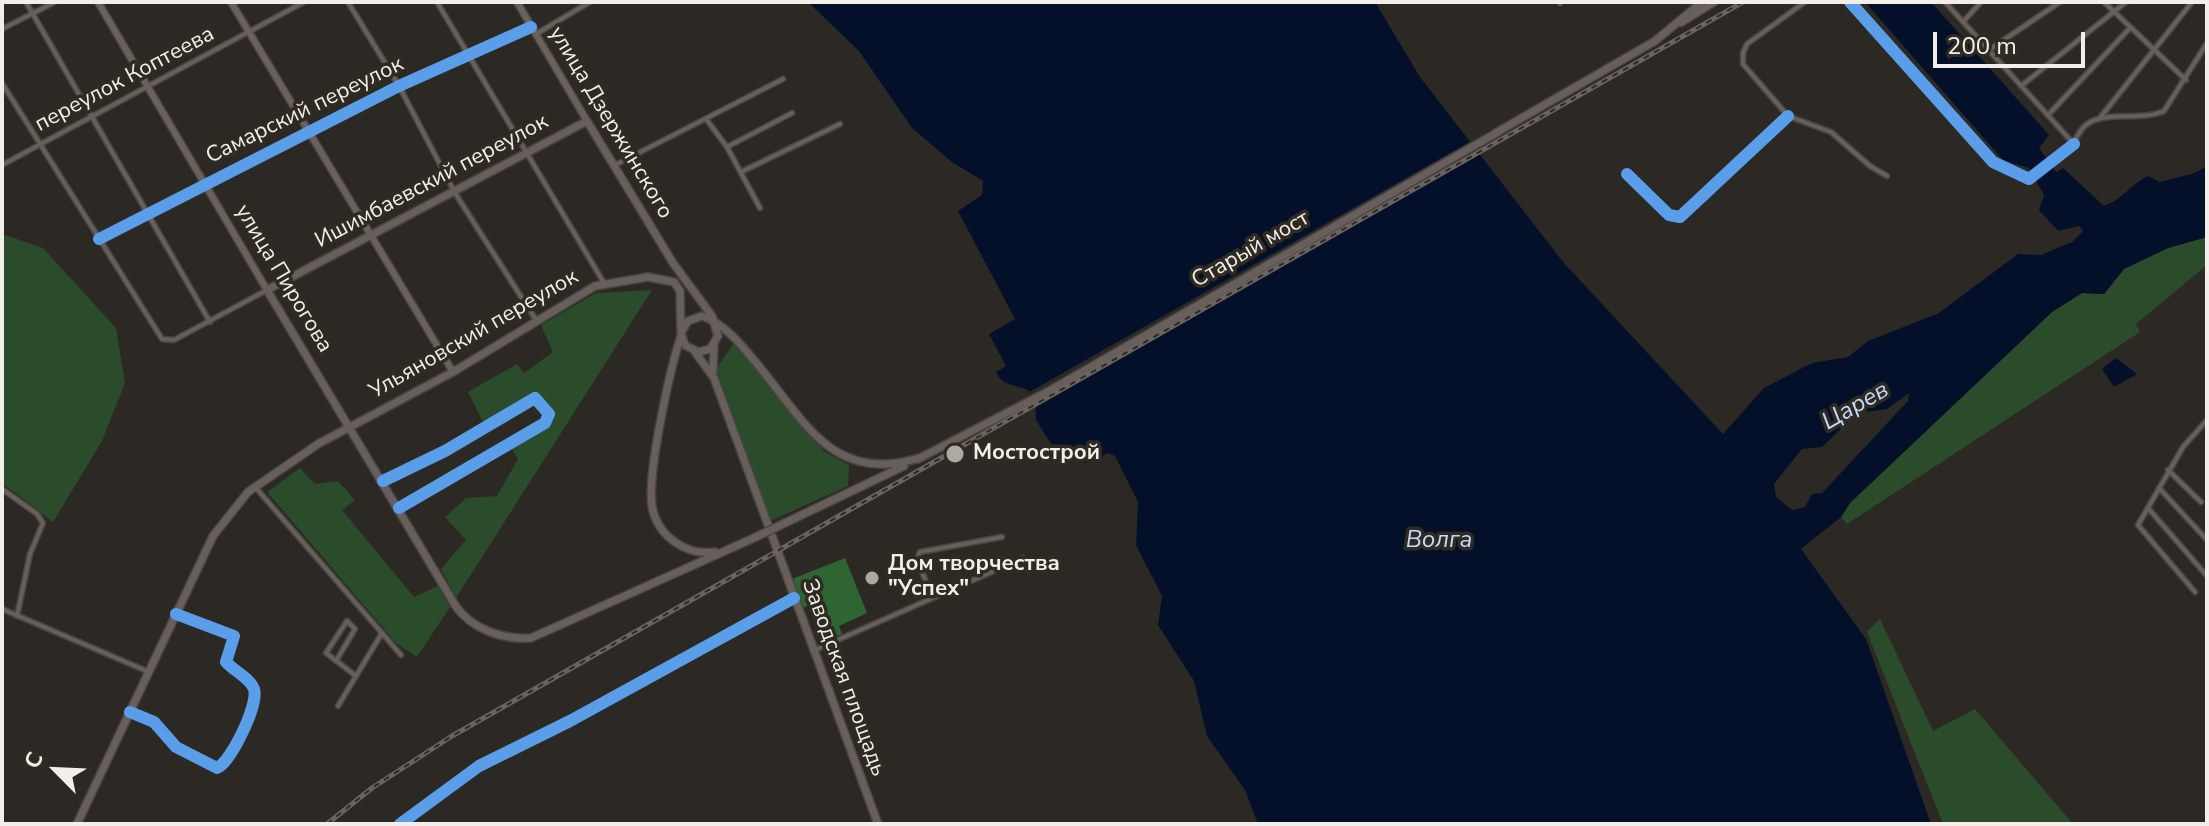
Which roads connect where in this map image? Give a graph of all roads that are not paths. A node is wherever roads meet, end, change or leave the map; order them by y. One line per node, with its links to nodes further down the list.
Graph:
1 (26, 2): 19 (street)
2 (55, 2): 19 (street)
3 (98, 2): 34 (main road, улица Пирогова)
4 (231, 2): 25 (main road)
5 (304, 2): 25 (street, переулок Коптеева)
6 (348, 2): 35 (street)
7 (437, 2): 30 (street)
8 (517, 2): 22 (main road, улица Дзержинского)
9 (590, 2): 26 (street)
10 (1805, 2): 40 (street)
11 (1850, 2): 47 (street)
12 (1945, 2): 21 (street)
13 (1981, 2): 21 (street)
14 (2060, 2): 29 (street)
15 (2104, 2): 20 (street)
16 (2126, 2): 20 (street)
17 (2192, 2): 28 (street)
18 (1708, 3): 75 (main road, Старый мост)
19 (32, 13): 23 (street); 39 (street)
20 (2113, 13): 24 (street); 36 (street)
21 (1963, 22): 29 (street)
22 (531, 27): 26 (main road, улица Дзержинского); 30 (street, Самарский переулок)
23 (2, 29)
24 (2129, 29): 28 (street); 38 (street)
25 (248, 32): 34 (street, переулок Коптеева); 45 (main road)
26 (536, 34): 43 (main road, улица Дзержинского)
27 (2207, 43): 32 (street)
28 (2152, 49): 32 (street); 42 (street)
29 (1989, 50): 36 (street)
30 (469, 56): 35 (street, Самарский переулок); 49 (street)
31 (783, 79): 41 (street)
32 (2186, 80): 42 (street)
33 (2, 83): 46 (street)
34 (148, 86): 39 (street, переулок Коптеева); 55 (main road, улица Пирогова)
35 (399, 86): 45 (street, Самарский переулок); 56 (street)
36 (2021, 86): 38 (street)
37 (792, 113): 48 (street)
38 (2049, 114): 47 (street)
39 (94, 115): 46 (street, переулок Коптеева); 58 (street)
40 (1788, 116): 53 (street); 54 (street)
41 (706, 119): 48 (street); 51 (street)
42 (2099, 119): 47 (street)
43 (587, 121): 49 (main road, Ишимбаевский переулок); 51 (main road, улица Дзержинского)
44 (840, 124): 52 (street)
45 (309, 131): 55 (street, Самарский переулок); 59 (main road)
46 (40, 144): 50 (street, переулок Коптеева); 60 (street)
47 (2074, 144)
48 (727, 147): 52 (street)
49 (525, 153): 56 (main road, Ишимбаевский переулок); 62 (street)
50 (3, 164)
51 (615, 165): 61 (main road, улица Дзержинского)
52 (741, 172): 57 (street)
53 (1627, 174)
54 (1887, 176)
55 (205, 183): 58 (street, Самарский переулок); 63 (main road, улица Пирогова)
56 (455, 193): 59 (main road, Ишимбаевский переулок); 65 (street)
57 (760, 208)
58 (150, 214): 60 (street, Самарский переулок); 66 (street)
59 (370, 234): 63 (main road, Ишимбаевский переулок); 71 (main road)
60 (99, 239): 66 (street, Ишимбаевский переулок)
61 (673, 263): 64 (street); 67 (main road, улица Дзержинского)
62 (604, 283): 64 (main road, Ульяновский переулок); 65 (main road, Ульяновский переулок)
63 (267, 290): 66 (street, Ишимбаевский переулок); 74 (main road, улица Пирогова)
64 (680, 291): 68 (main road)
65 (537, 321): 71 (main road, Ульяновский переулок)
66 (210, 322)
67 (715, 322): 68 (main road); 69 (main road); 75 (main road, улица Дзержинского)
68 (681, 334): 70 (main road); 86 (main road)
69 (714, 344): 70 (main road); 72 (main road)
70 (693, 351): 72 (main road)
71 (453, 372): 74 (main road, Ульяновский переулок)
72 (714, 378): 91 (main road, Заводская площадь)
73 (2207, 420): 76 (street)
74 (351, 426): 77 (main road, улица Пирогова); 78 (main road, Ульяновский переулок)
75 (922, 457): 86 (main road, bridge)
76 (2168, 470): 79 (street); 81 (street)
77 (383, 481): 82 (main road, улица Пирогова); 82 (street)
78 (255, 486): 93 (main road, Ульяновский переулок); 95 (street)
79 (2159, 488): 83 (street); 85 (street)
80 (2, 489): 94 (street)
81 (2201, 502)
82 (399, 508): 86 (main road, улица Пирогова)
83 (2148, 508): 88 (street); 89 (street)
84 (1002, 537): 90 (street)
85 (2207, 540)
86 (729, 549)
87 (1023, 558): 90 (street)
88 (2207, 576)
89 (2195, 592)
90 (932, 597): 96 (street)
91 (794, 598): 96 (main road, Заводская площадь); 104 (street)
92 (2, 609): 94 (street)
93 (176, 614): 99 (main road, Ульяновский переулок); 102 (street)
94 (17, 616): 99 (street)
95 (382, 633): 97 (street); 100 (street)
96 (815, 650): 105 (main road, Заводская площадь)
97 (401, 655)
98 (336, 661): 98 (street); 100 (street)
99 (149, 672): 102 (main road, Ульяновский переулок)
100 (356, 676): 101 (street)
101 (338, 706)
102 (130, 712): 103 (main road, Ульяновский переулок)
103 (77, 824)
104 (400, 824)
105 (878, 824)

